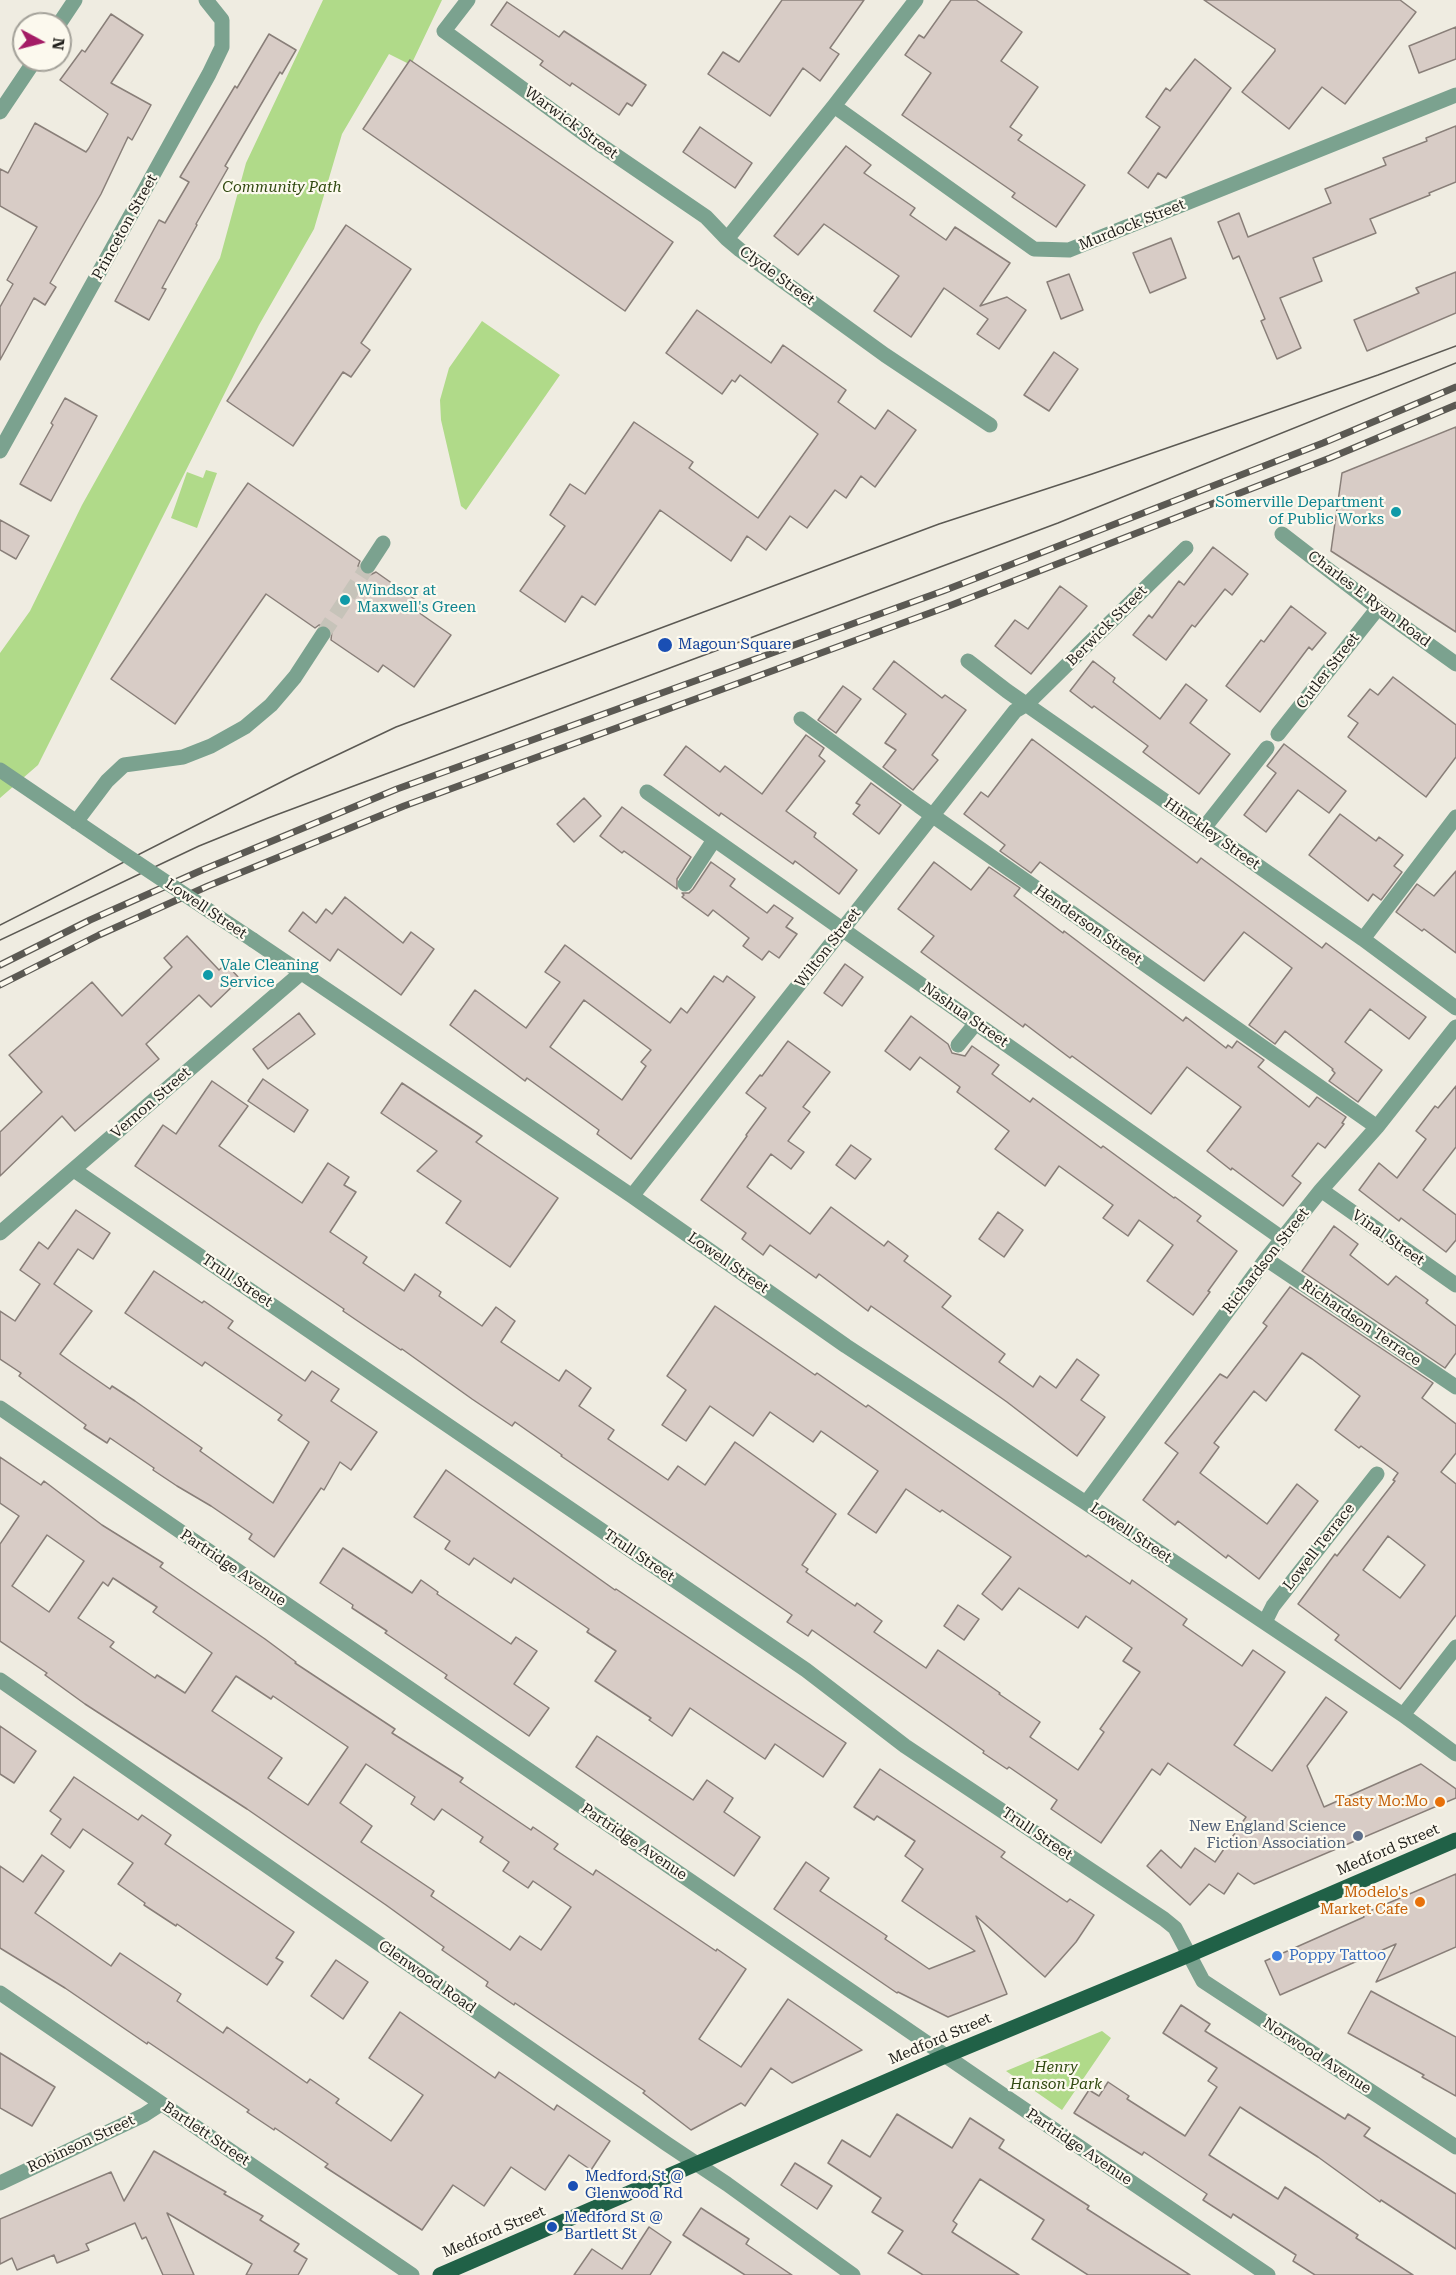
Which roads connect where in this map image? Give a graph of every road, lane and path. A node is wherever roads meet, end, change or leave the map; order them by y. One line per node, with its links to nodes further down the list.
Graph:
1 (206, 0): 10 (street, Princeton Street)
2 (468, 0): 8 (street, Warwick Street)
3 (916, 0): 6 (street, Clyde Street)
4 (27, 72): 7 (street)
5 (1456, 95): 6 (street, Murdock Street)
6 (834, 106): 8 (street, Clyde Street)
7 (0, 112)
8 (727, 239): 9 (street, Clyde Street)
9 (990, 425)
10 (0, 451)
11 (1282, 534): 15 (street, Charles E Ryan Road)
12 (383, 543): 14 (street)
13 (1186, 548): 19 (street, Berwick Street)
14 (368, 566)
15 (1378, 608): 18 (street, Charles E Ryan Road); 21 (street, Cutler Street)
16 (323, 634): 27 (street)
17 (968, 661): 19 (street, Hinckley Street)
18 (1456, 664)
19 (1027, 704): 25 (street, Wilton Street); 28 (street, Hinckley Street)
20 (801, 719): 25 (street, Henderson Street)
21 (1278, 734)
22 (1266, 748): 28 (street)
23 (0, 770): 27 (street, Lowell Street)
24 (647, 792): 29 (street, Nashua Street)
25 (933, 816): 31 (street, Wilton Street); 38 (street, Henderson Street)
26 (1456, 817): 32 (street)
27 (76, 822): 33 (street, Lowell Street, bridge)
28 (1204, 828): 32 (street, Hinckley Street)
29 (714, 840): 30 (street); 31 (street, Nashua Street)
30 (685, 884)
31 (843, 930): 35 (street, Nashua Street); 41 (street, Wilton Street)
32 (1363, 939): 34 (street, Hinckley Street)
33 (302, 973): 39 (street, Vernon Street); 41 (street, Lowell Street)
34 (1456, 1008)
35 (976, 1023): 37 (street); 43 (street, Nashua Street)
36 (1456, 1027): 38 (street, Richardson Street)
37 (958, 1045)
38 (1377, 1127): 40 (street, Richardson Street)
39 (74, 1170): 42 (street, Vernon Street); 56 (street, Trull Street)
40 (1321, 1190): 43 (street, Richardson Street); 45 (street, Vinal Street)
41 (632, 1196): 49 (street, Lowell Street)
42 (0, 1233)
43 (1283, 1239): 44 (street, Richardson Street)
44 (1266, 1259): 46 (street, Richardson Terrace); 49 (street, Richardson Street)
45 (1456, 1286)
46 (1456, 1387)
47 (0, 1408): 58 (street, Partridge Avenue)
48 (1377, 1474): 50 (street, Lowell Terrace)
49 (1086, 1503): 50 (street, Lowell Street)
50 (1264, 1622): 53 (street, Lowell Street)
51 (1456, 1647): 53 (street)
52 (0, 1680): 61 (street, Glenwood Road)
53 (1403, 1716): 54 (street, Lowell Street)
54 (1456, 1754)
55 (1456, 1840): 56 (main road, Medford Street)
56 (1189, 1955): 58 (main road, Medford Street); 60 (street, Norwood Avenue)
57 (0, 1993): 59 (street, Bartlett Street)
58 (945, 2056): 61 (main road, Medford Street); 66 (street, Partridge Avenue)
59 (161, 2104): 62 (street, Robinson Street); 63 (street, Bartlett Street)
60 (1456, 2147)
61 (697, 2165): 64 (main road, Medford Street); 65 (street, Glenwood Road)
62 (0, 2183)
63 (412, 2275)
64 (440, 2275)
65 (854, 2275)
66 (1268, 2275)

